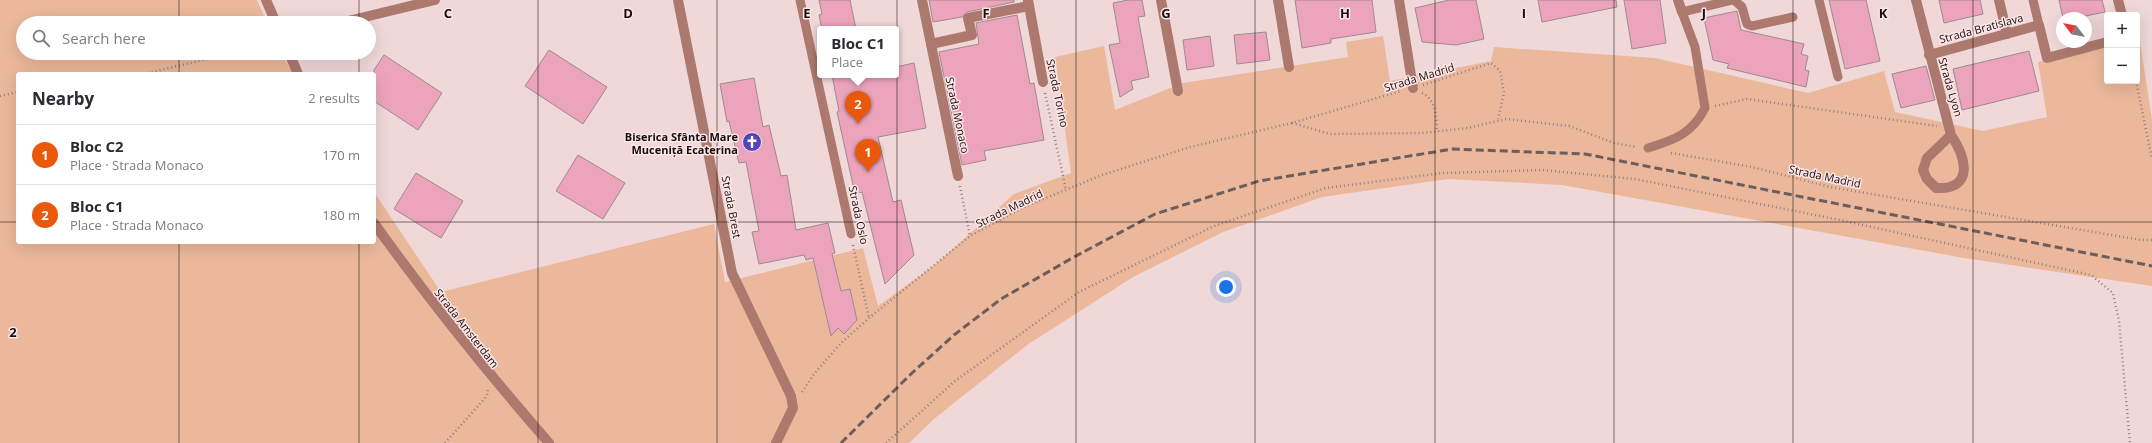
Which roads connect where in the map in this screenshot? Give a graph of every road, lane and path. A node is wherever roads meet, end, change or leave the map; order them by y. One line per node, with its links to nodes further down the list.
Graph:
1 (266, 0): 19 (street)
2 (434, 0): 20 (street)
3 (678, 0): 55 (street, Strada Brest)
4 (800, 0): 50 (lane, Strada Oslo)
5 (922, 0): 25 (street, Strada Monaco)
6 (1161, 0): 36 (street)
7 (1278, 0): 29 (street)
8 (1399, 0): 35 (street)
9 (1678, 0): 17 (street)
10 (1733, 0): 17 (lane); 21 (lane)
11 (1819, 0): 32 (lane)
12 (1916, 0): 26 (street, Strada Lyon)
13 (1999, 0): 23 (street)
14 (2033, 0): 22 (lane)
15 (2118, 0): 18 (street)
16 (1028, 3): 25 (street); 33 (street, Strada Torino)
17 (1682, 12): 39 (lane)
18 (2121, 12)
19 (273, 16)
20 (369, 16)
21 (1793, 17)
22 (2039, 25): 23 (street, Strada Bratislava); 24 (street, Strada Bratislava)
23 (2007, 34): 26 (street, Strada Bratislava)
24 (2104, 43)
25 (931, 44): 47 (street, Strada Monaco)
26 (1929, 54): 42 (street, Strada Lyon)
27 (203, 60): 30 (path)
28 (292, 60): 31 (street)
29 (1289, 67)
30 (152, 72)
31 (297, 72)
32 (1838, 77)
33 (1043, 82): 48 (path, Strada Torino)
34 (2137, 84): 46 (path)
35 (1413, 88): 40 (path, Strada Madrid); 41 (path, Strada Madrid); 43 (path)
36 (1178, 91)
37 (16, 92): 38 (path)
38 (0, 96)
39 (1705, 108): 42 (path); 44 (lane)
40 (1498, 119): 43 (path, Strada Madrid); 44 (path, Strada Madrid)
41 (1292, 123): 43 (path, Strada Madrid); 48 (path, Strada Madrid)
42 (1951, 131): 42 (street, Strada Lyon)
43 (1437, 132)
44 (1648, 148)
45 (1669, 152): 52 (path, Strada Madrid)
46 (2152, 159)
47 (958, 176): 51 (path)
48 (1066, 190): 51 (path, Strada Madrid)
49 (376, 226): 54 (street, Strada Amsterdam)
50 (851, 234): 53 (path, Strada Oslo)
51 (970, 236): 53 (path, Strada Madrid)
52 (2152, 240)
53 (869, 318): 55 (path, Strada Madrid)
54 (491, 377): 56 (path); 57 (street, Strada Amsterdam)
55 (793, 408): 58 (street)
56 (445, 443)
57 (549, 443)
58 (776, 443)
59 (886, 443): 60 (path)
60 (2130, 443)

